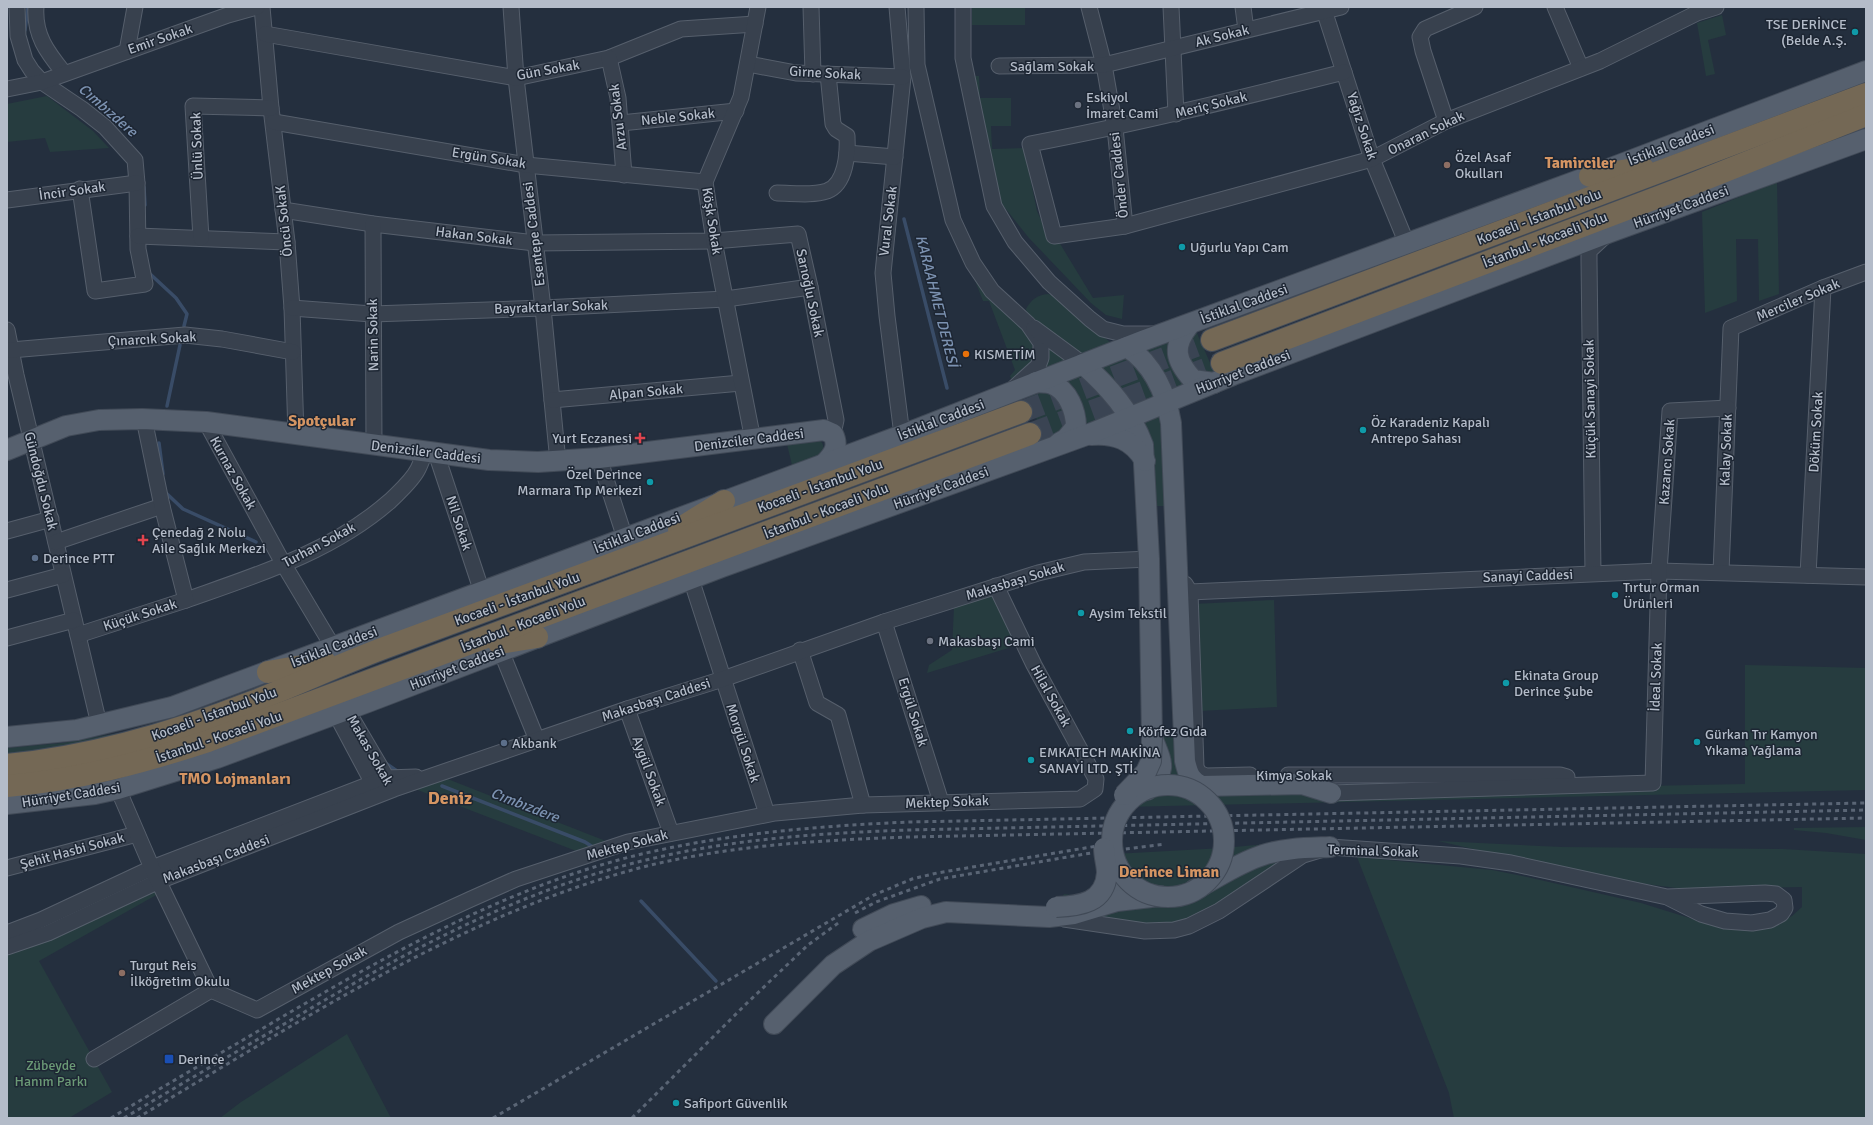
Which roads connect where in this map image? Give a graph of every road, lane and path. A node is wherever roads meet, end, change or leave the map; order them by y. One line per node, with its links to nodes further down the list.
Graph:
1 (36, 7): 34 (street)
2 (135, 7): 26 (street)
3 (257, 7): 20 (street, Emir Sokak)
4 (262, 7): 24 (street, Öncü SokaK)
5 (511, 7): 37 (street, Esentepe Caddesi)
6 (758, 7): 22 (street, Köşk Sokak)
7 (811, 7): 35 (street)
8 (897, 7): 36 (street, Vural Sokak)
9 (916, 7): 81 (street)
10 (963, 7): 85 (street)
11 (1089, 7): 29 (street, Önder Caddesi)
12 (1171, 7): 25 (street)
13 (1243, 7): 23 (street)
14 (1341, 7): 18 (street, Ak Sokak)
15 (1475, 7): 45 (street)
16 (1555, 7): 31 (street)
17 (1716, 7): 19 (street, Onaran Sokak)
18 (1323, 9): 23 (street, Ak Sokak); 33 (street, Yağız Sokak)
19 (1696, 10): 31 (street, Onaran Sokak)
20 (229, 11): 26 (street, Emir Sokak)
21 (14, 14): 38 (street)
22 (755, 24): 27 (street, Gün Sokak); 28 (street, Köşk Sokak)
23 (1246, 30): 25 (street, Ak Sokak)
24 (265, 34): 37 (street, Gün Sokak); 43 (street, Öncü SokaK)
25 (1172, 48): 29 (street, Ak Sokak); 42 (street)
26 (127, 51): 34 (street, Emir Sokak)
27 (609, 58): 37 (street, Gün Sokak); 46 (street, Arzu Sokak)
28 (748, 64): 35 (street, Girne Sokak); 41 (street, Köşk Sokak)
29 (1104, 65): 30 (street, Sağlam Sokak); 47 (street, Önder Caddesi)
30 (999, 66)
31 (1581, 68): 45 (street, Onaran Sokak)
32 (1866, 71): 56 (main road, İstiklal Caddesi)
33 (1344, 72): 42 (street, Meriç Sokak); 52 (street, Yağız Sokak)
34 (64, 73): 38 (street, Emir Sokak)
35 (821, 74): 36 (street, Girne Sokak); 50 (street)
36 (903, 77): 51 (street, Vural Sokak)
37 (516, 78): 54 (street, Esentepe Caddesi)
38 (42, 82): 39 (street, Emir Sokak); 58 (street)
39 (7, 89)
40 (1866, 94): 53 (highway, Kocaeli - İstanbul Yolu)
41 (736, 111): 46 (street, Neble Sokak); 57 (street, Köşk Sokak)
42 (1176, 114): 47 (street, Meriç Sokak)
43 (272, 115): 54 (street, Ergün Sokak); 62 (street, Öncü SokaK); 67 (street, Ünlü Sokak)
44 (1866, 115): 92 (highway, İstanbul - Kocaeli Yolu)
45 (1446, 121): 52 (street, Onaran Sokak)
46 (621, 123): 55 (street, Arzu Sokak)
47 (1115, 128): 49 (street, Meriç Sokak); 64 (street, Önder Caddesi)
48 (1866, 139): 65 (main road, Hürriyet Caddesi)
49 (1030, 144): 64 (street, Onaran Sokak)
50 (847, 153): 51 (street); 60 (street)
51 (895, 157): 106 (street, Vural Sokak)
52 (1372, 159): 64 (street, Onaran Sokak); 71 (street, Yağız Sokak)
53 (1680, 164): 56 (highway); 87 (highway, Kocaeli - İstanbul Yolu)
54 (526, 165): 55 (street, Ergün Sokak); 70 (street, Esentepe Caddesi)
55 (624, 175): 57 (street, Ergün Sokak)
56 (1590, 176): 71 (main road, İstiklal Caddesi)
57 (705, 182): 68 (street, Köşk Sokak)
58 (137, 183): 59 (street, İncir Sokak); 66 (street)
59 (80, 190): 61 (street, İncir Sokak); 66 (street)
60 (777, 193)
61 (7, 200)
62 (283, 210): 63 (street, Hakan Sokak); 69 (street, Öncü SokaK)
63 (373, 224): 70 (street, Hakan Sokak); 80 (street, Narin Sokak)
64 (1124, 226)
65 (1608, 234): 72 (main road, Hürriyet Caddesi); 73 (street)
66 (138, 236): 67 (street)
67 (201, 238): 69 (street)
68 (714, 241): 70 (street, Hakan Sokak); 75 (street, Sarıoğlu Sokak); 77 (street, Köşk Sokak)
69 (287, 242): 78 (street, Öncü SokaK)
70 (535, 243): 79 (street, Esentepe Caddesi)
71 (1407, 244): 82 (main road, İstiklal Caddesi)
72 (1564, 250): 73 (street); 96 (main road, Hürriyet Caddesi)
73 (1589, 251): 132 (street, Küçük Sanayi Sokak)
74 (1866, 272): 76 (street, Merciler Sokak)
75 (810, 287): 77 (street, Bayraktarlar Sokak); 111 (street, Sarıoğlu Sokak)
76 (1823, 288): 83 (street, Merciler Sokak); 134 (street, Döküm Sokak)
77 (726, 299): 79 (street, Bayraktarlar Sokak); 95 (street, Köşk Sokak)
78 (292, 308): 80 (street, Bayraktarlar Sokak); 89 (street, Öncü SokaK)
79 (543, 308): 80 (street, Bayraktarlar Sokak); 98 (street, Esentepe Caddesi)
80 (372, 314): 110 (street, Narin Sokak)
81 (1028, 324): 91 (street); 97 (street)
82 (1189, 324): 86 (main road, İstiklal Caddesi); 96 (main road)
83 (1731, 328): 99 (street, Kalay Sokak)
84 (7, 330): 88 (street, Gündoğdu Sokak)
85 (1103, 330): 86 (street); 90 (street)
86 (1163, 334): 90 (main road, İstiklal Caddesi)
87 (1212, 340)
88 (11, 350): 89 (street, Çınarcık Sokak); 93 (street, Gündoğdu Sokak)
89 (292, 352): 105 (street, Öncü SokaK)
90 (1133, 353): 91 (main road); 100 (main road)
91 (1097, 362): 94 (main road, İstiklal Caddesi); 100 (main road)
92 (1222, 363)
93 (11, 376): 108 (street, Gündoğdu Sokak)
94 (1036, 382): 97 (main road, İstiklal Caddesi); 112 (main road)
95 (741, 383): 98 (street, Alpan Sokak); 109 (street, Köşk Sokak)
96 (1205, 386): 100 (main road, Hürriyet Caddesi); 115 (main road)
97 (1008, 393): 106 (main road, İstiklal Caddesi)
98 (552, 400): 118 (street, Esentepe Caddesi)
99 (1728, 408): 129 (street, Kazancı Sokak); 131 (street, Kalay Sokak)
100 (1143, 409): 107 (main road, Hürriyet Caddesi); 115 (main road); 117 (main road)
101 (1021, 412): 125 (highway, Kocaeli - İstanbul Yolu)
102 (144, 419): 103 (main road, Denizciler Caddesi); 108 (main road, Denizciler Caddesi); 120 (street, Küçük Sokak)
103 (206, 422): 105 (main road, Denizciler Caddesi); 127 (street, Kurnaz Sokak)
104 (1030, 434): 148 (highway, İstanbul - Kocaeli Yolu)
105 (296, 435): 110 (main road, Denizciler Caddesi)
106 (902, 435): 111 (main road, İstiklal Caddesi)
107 (1085, 435): 112 (main road, Hürriyet Caddesi); 117 (main road); 128 (main road)
108 (31, 440): 113 (main road, Denizciler Caddesi); 121 (street, Gündoğdu Sokak)
109 (753, 440): 111 (main road, Denizciler Caddesi); 116 (main road, Denizciler Caddesi)
110 (374, 446): 114 (main road, Denizciler Caddesi)
111 (831, 449): 119 (main road, İstiklal Caddesi)
112 (1048, 449): 128 (main road, Hürriyet Caddesi)
113 (7, 450)
114 (431, 452): 118 (main road, Denizciler Caddesi); 127 (street, Turhan Sokak); 139 (street, Nil Sokak)
115 (1173, 457): 130 (main road)
116 (598, 458): 118 (main road, Denizciler Caddesi); 123 (street)
117 (1145, 461): 126 (main road)
118 (558, 462)
119 (724, 501): 123 (main road, İstiklal Caddesi); 125 (highway)
120 (162, 506): 124 (street); 141 (street, Küçük Sokak)
121 (51, 519): 122 (street); 124 (street, Gündoğdu Sokak)
122 (7, 531)
123 (625, 538): 139 (main road, İstiklal Caddesi)
124 (56, 542): 133 (street, Gündoğdu Sokak)
125 (639, 554): 151 (highway, Kocaeli - İstanbul Yolu)
126 (1149, 559): 137 (street, Makasbaşı Sokak); 159 (main road)
127 (284, 565): 141 (street, Turhan Sokak); 147 (street, Kurnaz Sokak)
128 (722, 567): 136 (main road, Hürriyet Caddesi)
129 (1659, 571): 131 (street, Sanayi Caddesi); 132 (street, Sanayi Caddesi); 162 (street, İdeal Sokak)
130 (1178, 572): 140 (street, Kimya Sokak); 157 (main road)
131 (1721, 572): 134 (street, Sanayi Caddesi)
132 (1593, 573): 140 (street, Sanayi Caddesi)
133 (63, 575): 138 (street); 142 (street, Gündoğdu Sokak)
134 (1808, 575): 135 (street, Sanayi Caddesi)
135 (1866, 577)
136 (691, 579): 145 (main road, Hürriyet Caddesi); 153 (street, Morgül Sokak)
137 (996, 586): 143 (street, Makasbaşı Sokak); 170 (street, Hilal Sokak)
138 (7, 590)
139 (482, 592): 147 (main road, İstiklal Caddesi)
140 (1190, 592): 163 (street, Kimya Sokak)
141 (186, 600): 144 (street, Küçük Sokak)
142 (74, 620): 144 (street, Gündoğdu Sokak); 146 (street)
143 (884, 622): 149 (street, Makasbaşı Caddesi); 171 (street, Ergül Sokak)
144 (78, 636): 156 (street, Gündoğdu Sokak)
145 (537, 637): 148 (highway); 150 (main road, Hürriyet Caddesi)
146 (7, 638)
147 (334, 647): 152 (main road, İstiklal Caddesi)
148 (456, 649): 164 (highway, İstanbul - Kocaeli Yolu)
149 (800, 650): 153 (street, Makasbaşı Caddesi); 173 (street)
150 (501, 651): 155 (main road, Hürriyet Caddesi); 160 (street)
151 (365, 655): 152 (highway); 161 (highway, Kocaeli - İstanbul Yolu)
152 (268, 672): 156 (main road, İstiklal Caddesi)
153 (723, 679): 154 (street, Makasbaşı Caddesi); 174 (street, Morgül Sokak)
154 (627, 709): 160 (street, Makasbaşı Caddesi); 175 (street, Aygül Sokak)
155 (341, 712): 165 (street, Makas Sokak); 166 (main road, Hürriyet Caddesi)
156 (99, 724): 158 (main road, İstiklal Caddesi)
157 (1184, 736): 168 (main road); 169 (main road)
158 (7, 737)
159 (1152, 737): 167 (main road, bridge); 182 (main road, bridge)
160 (537, 740): 165 (street, Makasbaşı Caddesi)
161 (7, 765)
162 (1653, 783): 163 (street, Kimya Sokak)
163 (1593, 784): 169 (street, Kimya Sokak)
164 (7, 786)
165 (383, 786): 180 (street, Makasbaşı Caddesi)
166 (118, 789): 172 (main road, Hürriyet Caddesi); 176 (street)
167 (1147, 790): 168 (main road, bridge); 178 (main road, bridge)
168 (1192, 791): 169 (main road); 181 (main road, bridge)
169 (1331, 793)
170 (1080, 799): 171 (street, Mektep Sokak)
171 (941, 802): 173 (street, Mektep Sokak)
172 (7, 804)
173 (863, 805): 174 (street, Mektep Sokak)
174 (767, 814): 175 (street, Mektep Sokak)
175 (671, 833): 188 (street, Mektep Sokak)
176 (137, 834): 179 (street, Şehit Hasbi Sokak); 180 (street)
177 (1330, 847): 181 (main road, bridge); 184 (street, Terminal Sokak); 185 (street, Terminal Sokak)
178 (1118, 867): 182 (main road); 183 (main road, bridge)
179 (7, 868)
180 (155, 874): 186 (street, Makasbaşı Caddesi); 187 (street, Makasbaşı Caddesi); 188 (street)
181 (1194, 890): 183 (main road, bridge)
182 (1101, 894): 185 (main road, bridge)
183 (1160, 896): 185 (main road)
184 (1666, 897): 184 (street)
185 (1053, 912): 189 (main road)
186 (7, 933)
187 (7, 947)
188 (211, 990): 190 (street)
189 (770, 1020)
190 (94, 1059)

